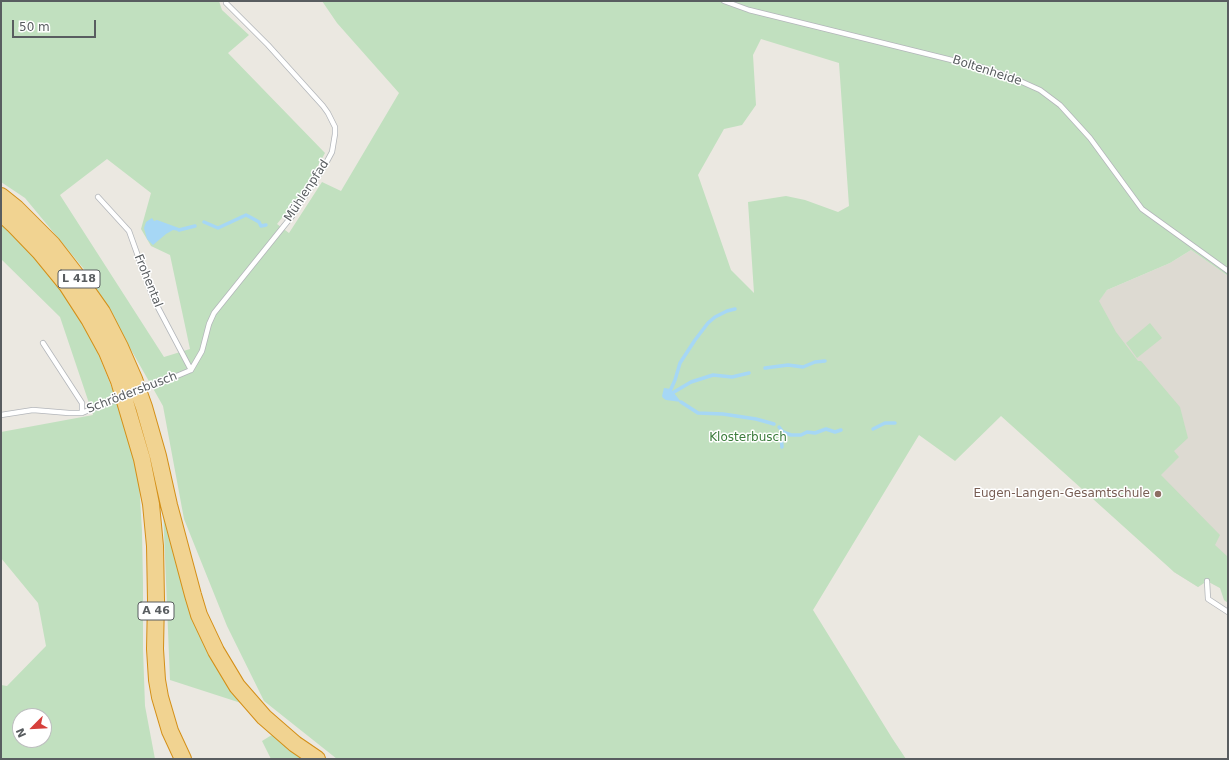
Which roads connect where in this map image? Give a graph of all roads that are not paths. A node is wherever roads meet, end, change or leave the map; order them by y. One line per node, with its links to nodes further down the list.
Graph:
1 (226, 1): 8 (lane, Mühlenpfad)
2 (724, 1): 6 (lane, Boltenheide)
3 (1, 196): 14 (highway, L 418)
4 (98, 197): 8 (lane, Frohental)
5 (1, 213): 11 (highway, L 418)
6 (1228, 271)
7 (44, 343): 9 (lane)
8 (191, 370): 9 (lane, Schrödersbusch, bridge)
9 (82, 413): 10 (lane, Schrödersbusch)
10 (1, 415)
11 (142, 459): 15 (highway, A 46)
12 (1207, 581): 13 (lane)
13 (1228, 612)
14 (314, 757)
15 (183, 759)

